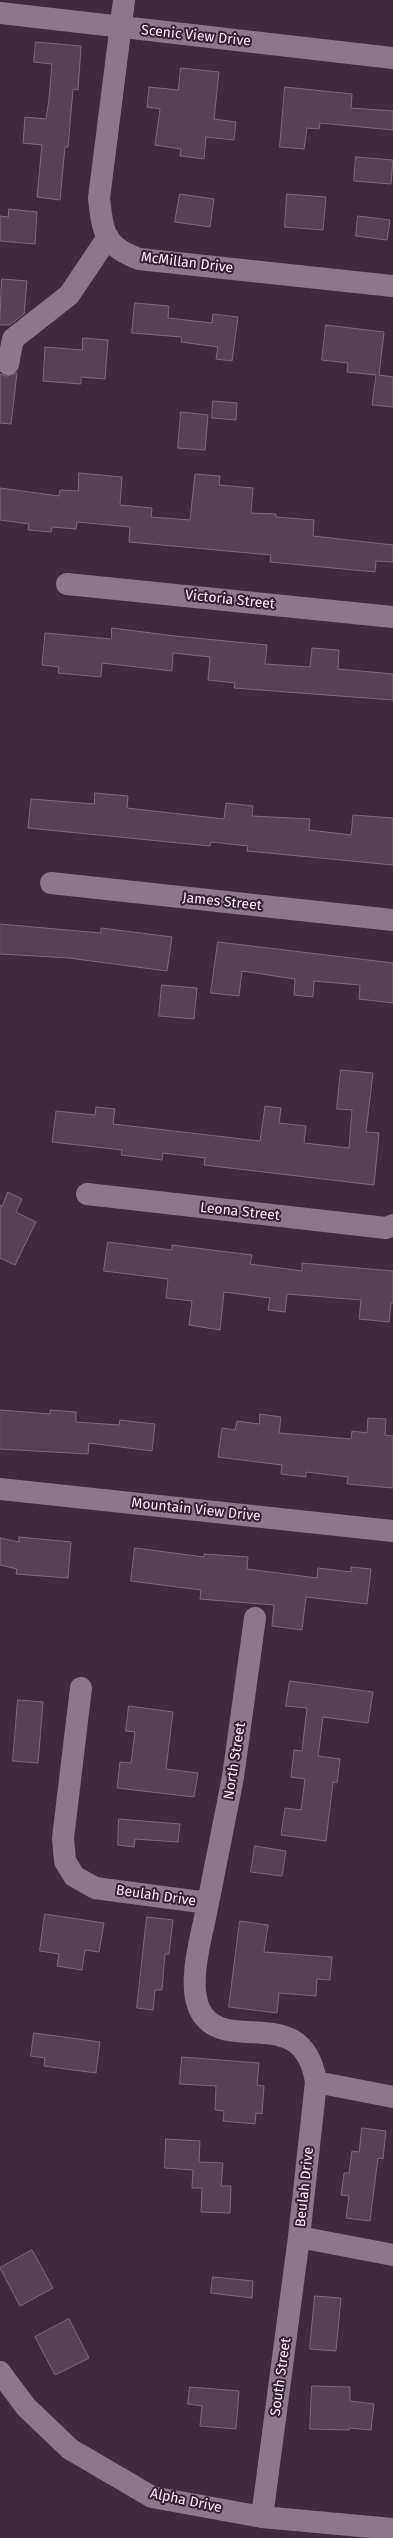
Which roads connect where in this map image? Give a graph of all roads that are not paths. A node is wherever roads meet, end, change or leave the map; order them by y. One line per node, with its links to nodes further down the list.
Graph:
1 (124, 0): 3 (street, McMillan Drive)
2 (0, 12): 3 (street, Scenic View Drive)
3 (122, 27): 4 (street, Scenic View Drive); 5 (street, McMillan Drive)
4 (393, 58)
5 (108, 237): 6 (street, McMillan Drive); 7 (street)
6 (393, 286)
7 (8, 364)
8 (66, 584): 9 (street, Victoria Street)
9 (393, 616)
10 (51, 883): 11 (street, James Street)
11 (393, 920)
12 (87, 1194): 13 (street, Leona Street)
13 (393, 1226)
14 (0, 1489): 15 (street, Mountain View Drive)
15 (393, 1531)
16 (255, 1618): 18 (street, North Street)
17 (81, 1688): 18 (street, Beulah Drive)
18 (208, 1904): 19 (street, Beulah Drive)
19 (316, 2082): 20 (street); 21 (street, Beulah Drive)
20 (393, 2097)
21 (300, 2237): 22 (street, Beulah Drive); 24 (street, South Street)
22 (393, 2255)
23 (0, 2372): 24 (street, Alpha Drive)
24 (262, 2517): 25 (street, Alpha Drive)
25 (393, 2529)

